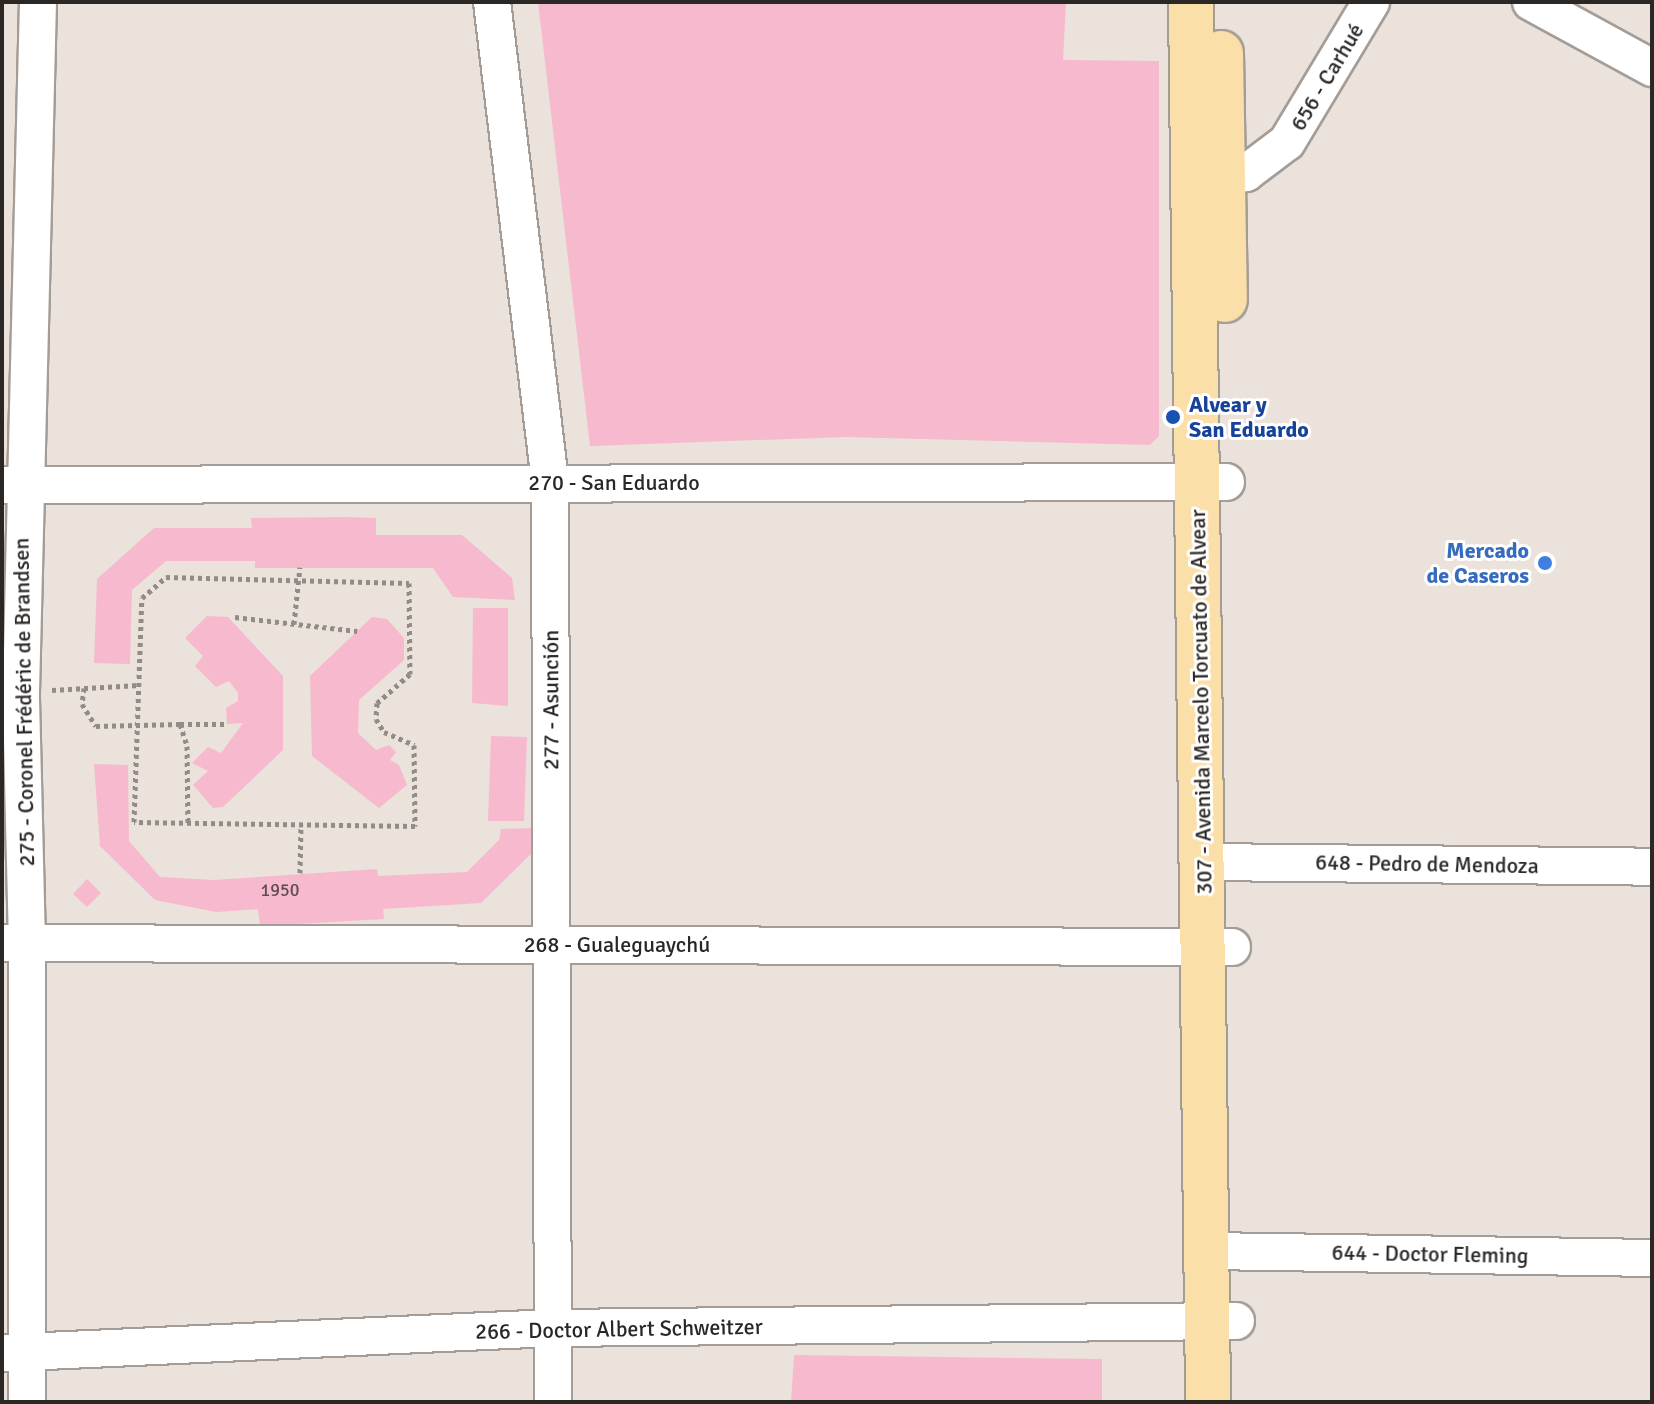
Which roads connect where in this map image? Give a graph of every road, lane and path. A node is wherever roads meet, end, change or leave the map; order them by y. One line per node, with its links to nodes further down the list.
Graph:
1 (38, 2): 11 (street, 275 - Coronel Frédéric de Brandsen)
2 (492, 2): 10 (street, 277 - Asunción)
3 (1191, 2): 8 (main road, 307 - Avenida Marcelo Torcuato de Alvear)
4 (1220, 2): 8 (main road, 307 - Avenida Marcelo Torcuato de Alvear)
5 (1371, 2): 8 (street, 656 - Carhué)
6 (1531, 2): 7 (street)
7 (1652, 68)
8 (1208, 179): 9 (main road, 307 - Avenida Marcelo Torcuato de Alvear)
9 (1212, 482): 10 (street, 270 - San Eduardo); 25 (main road, 307 - Avenida Marcelo Torcuato de Alvear)
10 (550, 484): 11 (street, 270 - San Eduardo); 29 (street, 277 - Asunción)
11 (12, 485): 19 (street, 275 - Coronel Frédéric de Brandsen)
12 (300, 567): 13 (path)
13 (298, 580): 15 (path); 17 (path); 24 (path)
14 (235, 617): 15 (path)
15 (294, 624): 16 (path)
16 (357, 631)
17 (139, 685): 18 (path); 22 (path)
18 (84, 688): 19 (path); 22 (path)
19 (21, 692): 28 (street, 275 - Coronel Frédéric de Brandsen)
20 (180, 724): 21 (path); 22 (path); 23 (path)
21 (227, 724)
22 (137, 725): 23 (path)
23 (188, 823): 24 (path)
24 (301, 825): 27 (path)
25 (1217, 863): 26 (street, 648 - Pedro de Mendoza); 30 (main road, 307 - Avenida Marcelo Torcuato de Alvear)
26 (1652, 867)
27 (300, 873)
28 (15, 944): 29 (street, 268 - Gualeguaychú); 35 (street, 275 - Coronel Frédéric de Brandsen)
29 (552, 945): 30 (street, 268 - Gualeguaychú); 34 (street, 277 - Asunción)
30 (1218, 947): 31 (main road, 307 - Avenida Marcelo Torcuato de Alvear)
31 (1222, 1251): 32 (street, 644 - Doctor Fleming); 33 (main road, 307 - Avenida Marcelo Torcuato de Alvear)
32 (1652, 1258)
33 (1222, 1322): 34 (street, 266 - Doctor Albert Schweitzer); 38 (main road, 307 - Avenida Marcelo Torcuato de Alvear); 39 (main road, 307 - Avenida Marcelo Torcuato de Alvear)
34 (553, 1328): 35 (street, 266 - Doctor Albert Schweitzer); 37 (street, 277 - Asunción)
35 (15, 1352): 36 (street, 275 - Coronel Frédéric de Brandsen)
36 (27, 1402)
37 (553, 1402)
38 (1208, 1402)
39 (1236, 1402)

